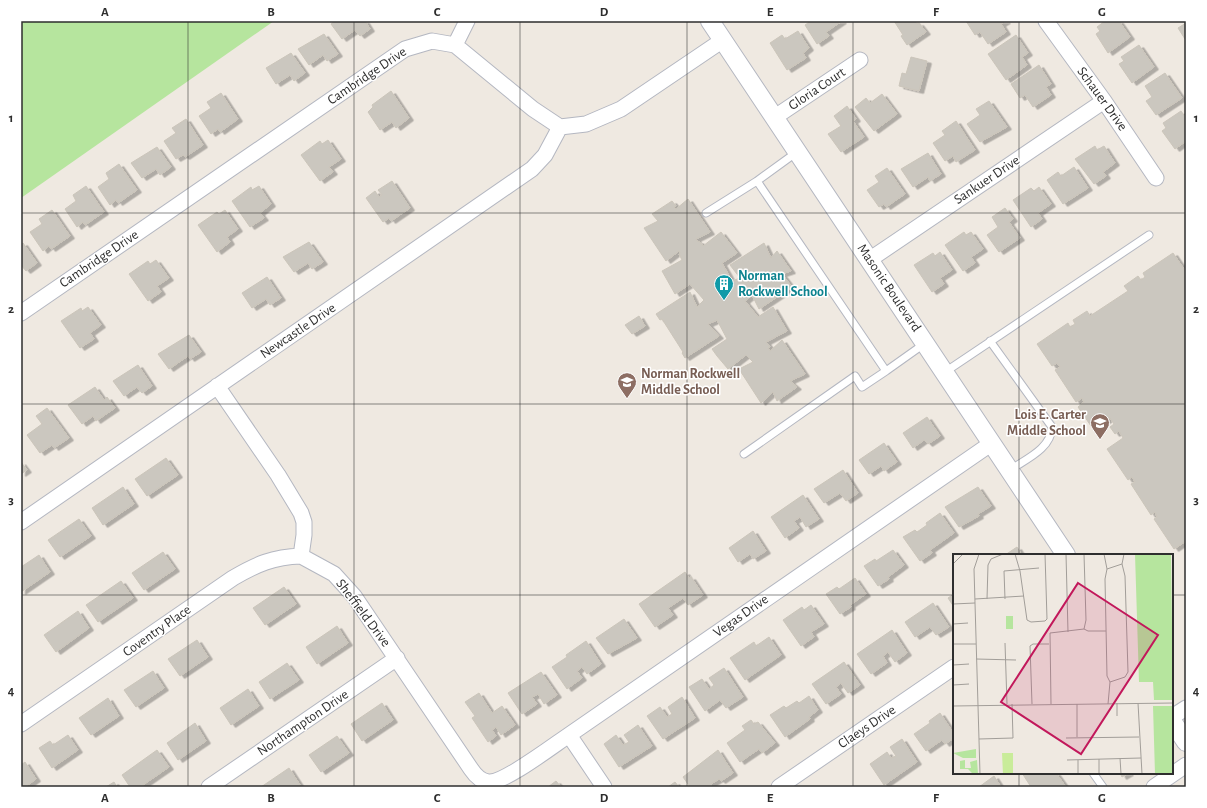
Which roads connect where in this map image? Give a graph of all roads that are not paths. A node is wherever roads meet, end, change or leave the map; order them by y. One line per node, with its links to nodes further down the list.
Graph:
1 (467, 21): 5 (street)
2 (710, 21): 4 (street, Masonic Boulevard)
3 (1046, 21): 7 (street, Schauer Drive)
4 (723, 40): 8 (street, Masonic Boulevard); 9 (street)
5 (455, 45): 9 (street); 16 (street, Cambridge Drive)
6 (860, 60): 8 (street, Gloria Court)
7 (1104, 101): 11 (street, Schauer Drive); 15 (street, Sankuer Drive)
8 (775, 117): 10 (street, Masonic Boulevard)
9 (560, 127): 21 (street, Newcastle Drive)
10 (797, 152): 12 (lane); 15 (street, Masonic Boulevard)
11 (1156, 178)
12 (757, 181): 13 (lane); 19 (lane)
13 (706, 213)
14 (1149, 235): 17 (lane)
15 (870, 260): 18 (street, Masonic Boulevard)
16 (21, 313)
17 (990, 341): 20 (lane); 24 (lane)
18 (926, 343): 19 (lane); 20 (street, Masonic Boulevard)
19 (886, 371): 23 (lane)
20 (945, 372): 22 (street, Masonic Boulevard)
21 (217, 386): 25 (street, Newcastle Drive); 27 (street)
22 (992, 443): 24 (street, Masonic Boulevard); 34 (street, Vegas Drive)
23 (744, 454)
24 (1010, 470): 26 (street, Masonic Boulevard)
25 (21, 522)
26 (1065, 554)
27 (301, 556): 28 (street, Sheffield Drive); 33 (street, Coventry Place)
28 (397, 658): 40 (street, Sheffield Drive); 41 (street, Northampton Drive)
29 (953, 668): 43 (street, Claeys Drive)
30 (1186, 708): 31 (street)
31 (1173, 716)
32 (1173, 722): 35 (street)
33 (21, 724)
34 (569, 735): 40 (street, Vegas Drive); 42 (street)
35 (1186, 742)
36 (1186, 765): 39 (street)
37 (1094, 774): 44 (lane)
38 (1173, 774): 45 (street)
39 (1173, 774)
40 (487, 782)
41 (209, 787)
42 (604, 787)
43 (779, 787)
44 (1103, 787)
45 (1154, 787)

